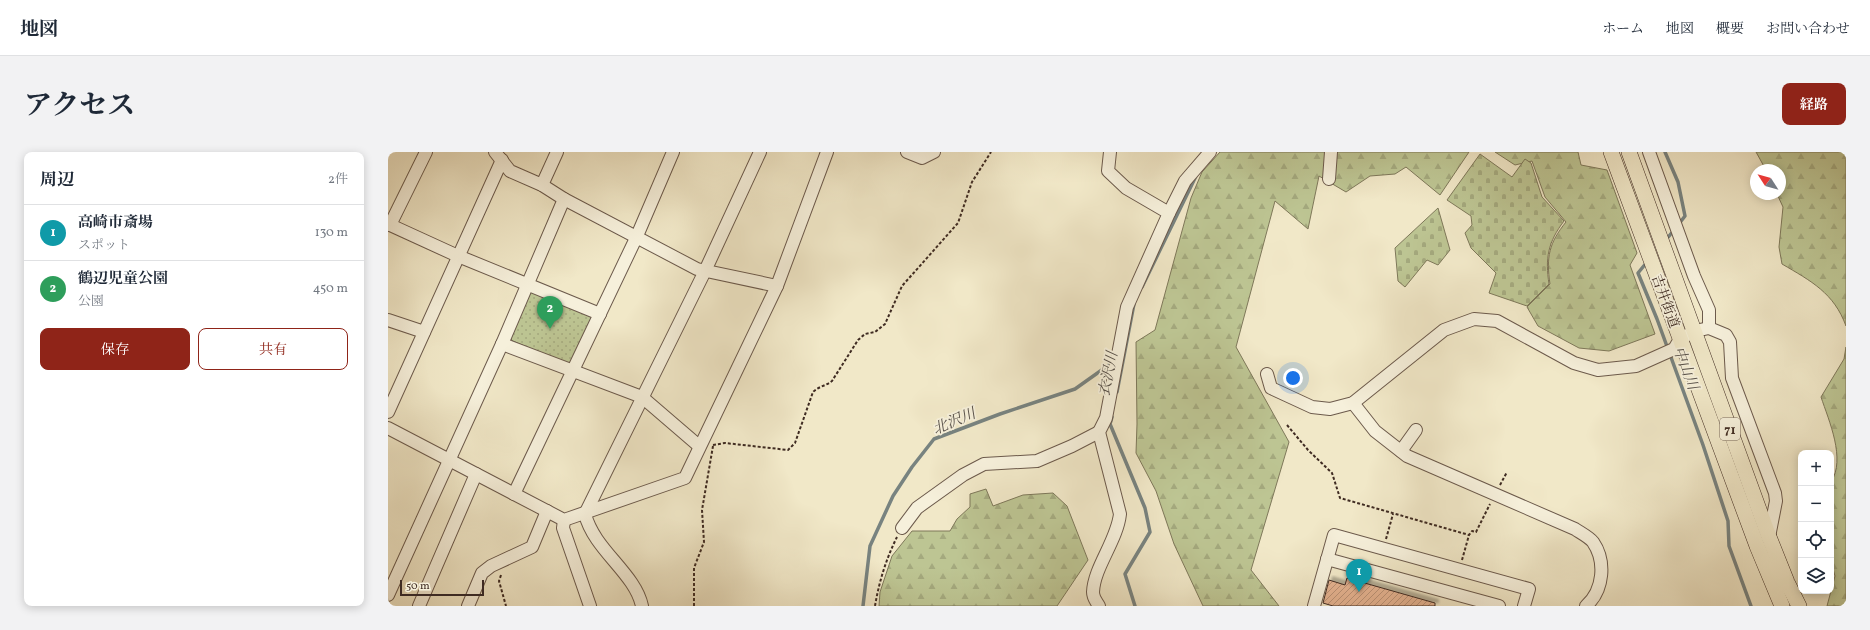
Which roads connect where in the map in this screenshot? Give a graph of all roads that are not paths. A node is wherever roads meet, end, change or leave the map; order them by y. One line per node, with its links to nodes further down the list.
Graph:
1 (426, 152): 19 (street)
2 (557, 152): 16 (street)
3 (673, 152): 20 (street)
4 (760, 152): 22 (street)
5 (827, 152): 24 (street)
6 (907, 152): 7 (street)
7 (934, 152)
8 (1110, 152): 18 (street)
9 (1210, 152): 18 (street)
10 (1331, 152): 15 (street)
11 (1611, 152): 30 (main road, 吉井街道 / 71)
12 (1629, 152): 27 (main road, 吉井街道 / 71)
13 (1649, 152): 27 (street)
14 (498, 156): 16 (street); 21 (street)
15 (1329, 179)
16 (542, 185): 17 (street)
17 (564, 198): 20 (street); 23 (street)
18 (1169, 213): 38 (street)
19 (389, 225): 21 (street)
20 (637, 236): 22 (street); 25 (street)
21 (458, 256): 23 (street); 28 (street)
22 (705, 271): 24 (street); 33 (street)
23 (528, 284): 25 (street); 29 (street)
24 (777, 286): 39 (street)
25 (600, 314): 31 (street)
26 (388, 320): 28 (street)
27 (1702, 329): 30 (street); 48 (main road, 吉井街道 / 71); 48 (street)
28 (424, 332): 35 (street)
29 (502, 344): 31 (street); 41 (street)
30 (1677, 344): 34 (street); 60 (main road, 吉井街道 / 71)
31 (573, 371): 33 (street); 43 (street)
32 (1268, 374): 34 (street)
33 (642, 397): 39 (street); 45 (street)
34 (1352, 403): 40 (street)
35 (388, 412)
36 (388, 428): 41 (street)
37 (1416, 430): 40 (street)
38 (1099, 432): 47 (street); 55 (street)
39 (699, 446): 45 (street)
40 (1401, 451): 59 (street)
41 (448, 460): 42 (street); 50 (street)
42 (476, 474): 43 (street); 51 (street)
43 (514, 494): 44 (street)
44 (547, 511): 46 (street); 52 (street)
45 (586, 514): 46 (street); 54 (street)
46 (564, 520): 53 (street)
47 (902, 528)
48 (1770, 537): 61 (main road, 吉井街道 / 71)
49 (1327, 559): 56 (street); 57 (street); 58 (street)
50 (388, 595)
51 (419, 606)
52 (468, 606)
53 (590, 606)
54 (642, 606)
55 (1099, 606)
56 (1314, 606)
57 (1499, 606)
58 (1524, 606)
59 (1586, 606)
60 (1782, 606)
61 (1799, 606)

